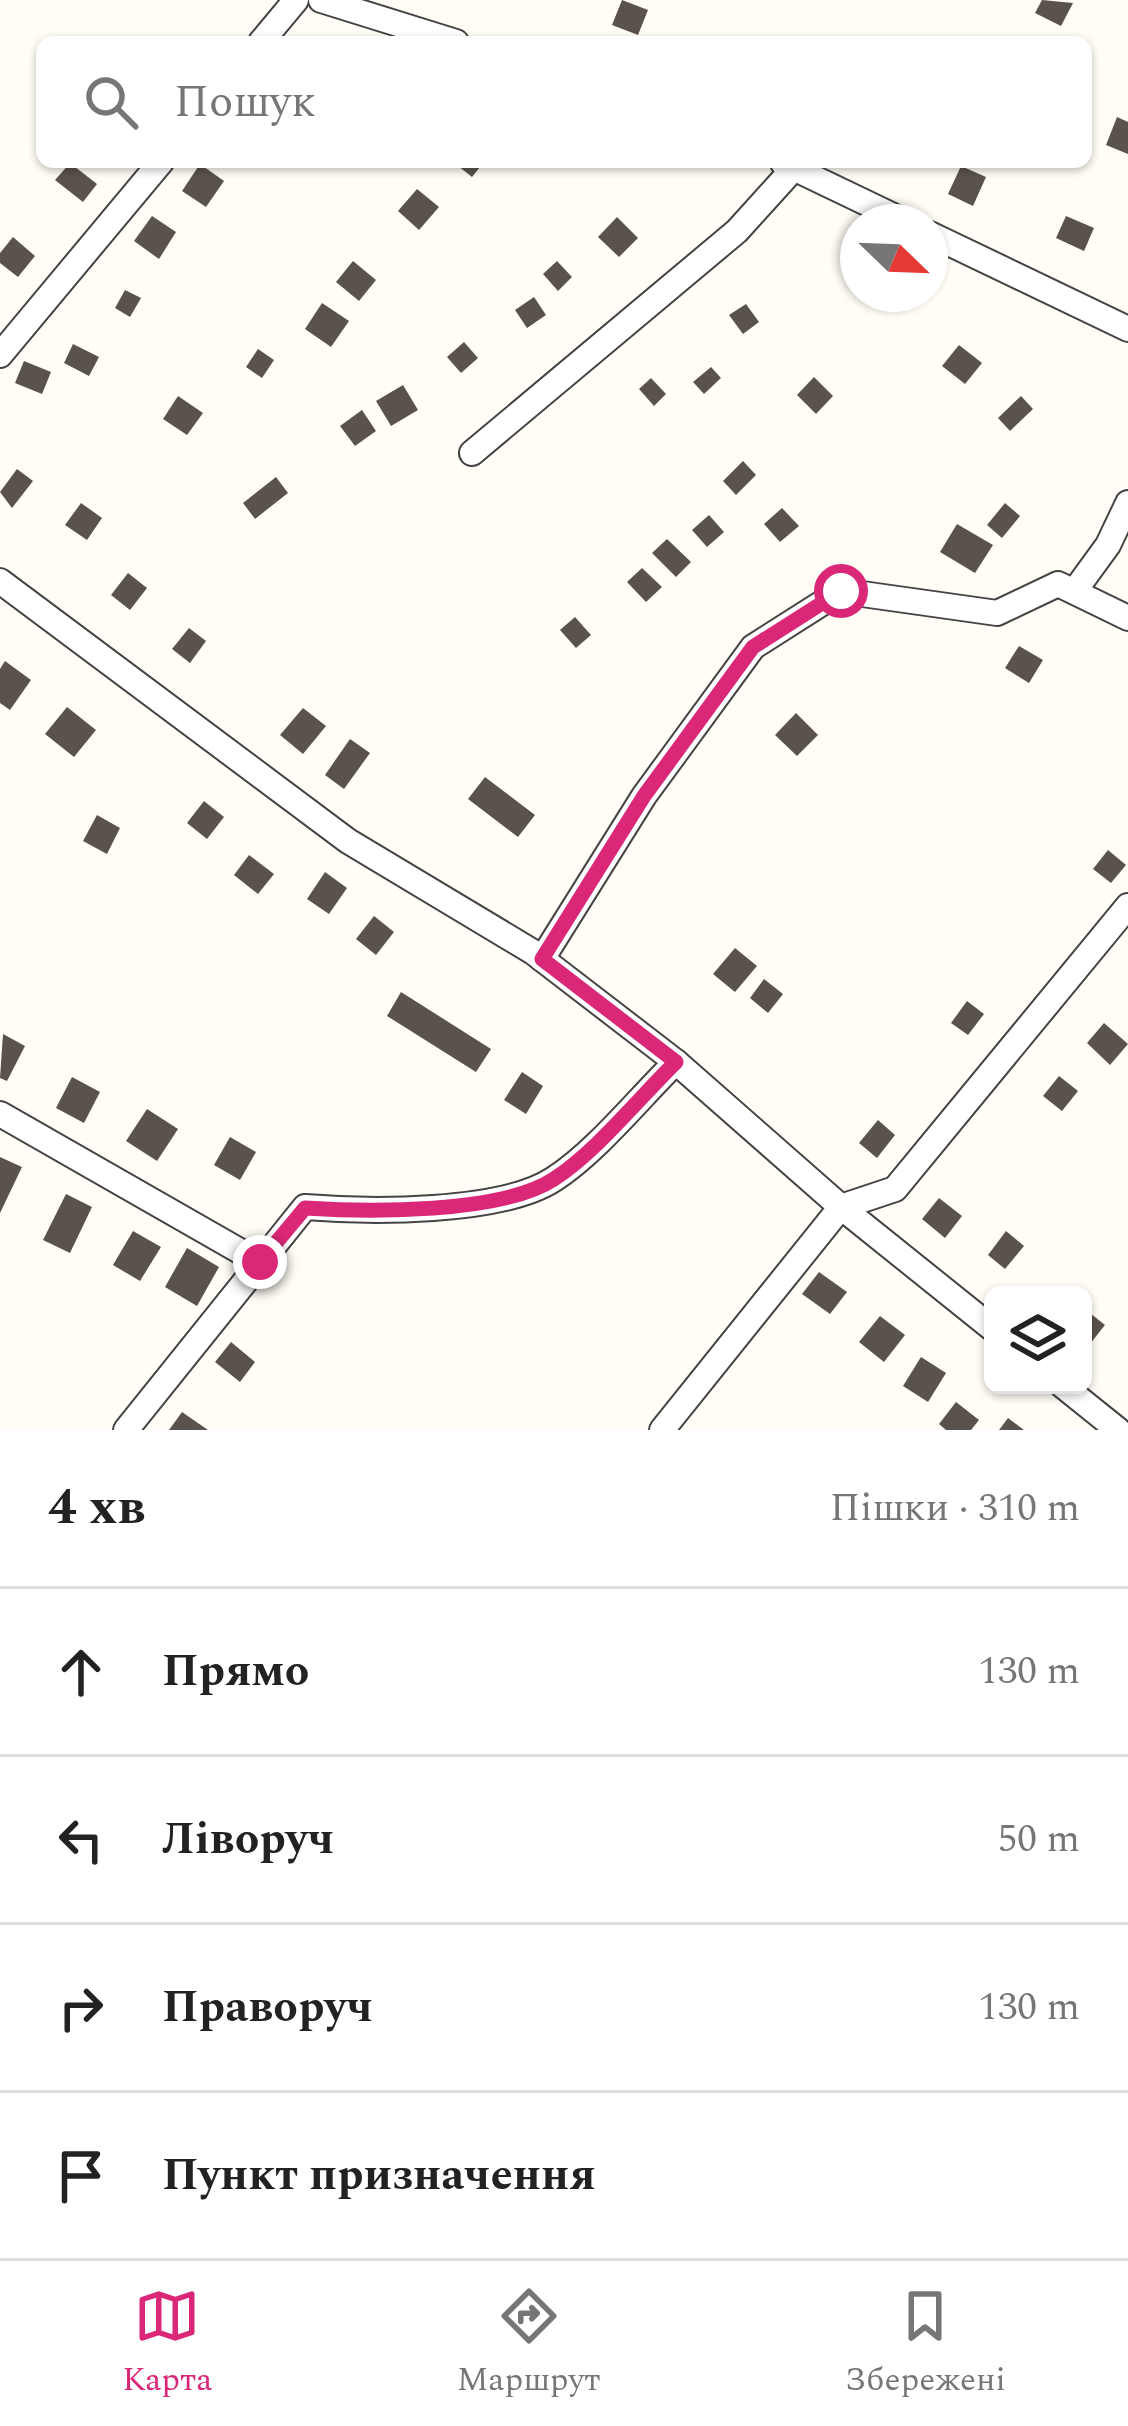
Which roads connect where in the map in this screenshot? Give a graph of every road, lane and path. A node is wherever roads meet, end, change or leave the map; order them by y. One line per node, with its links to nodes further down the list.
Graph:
1 (296, 0): 3 (street)
2 (321, 0): 4 (street)
3 (266, 36)
4 (437, 36)
5 (156, 168): 11 (street)
6 (786, 168): 12 (street)
7 (794, 168): 8 (street)
8 (869, 204)
9 (948, 243): 10 (street)
10 (1128, 329)
11 (0, 355)
12 (472, 453)
13 (1128, 503): 15 (street)
14 (0, 581): 18 (street)
15 (1076, 590): 16 (street); 18 (street)
16 (1128, 617)
17 (1128, 906): 21 (street)
18 (542, 959): 19 (street)
19 (676, 1062): 21 (street); 22 (street)
20 (0, 1114): 22 (street)
21 (841, 1207): 23 (street); 26 (street)
22 (260, 1262): 25 (street)
23 (984, 1322)
24 (1073, 1394): 27 (street)
25 (125, 1430)
26 (662, 1430)
27 (1118, 1430)

